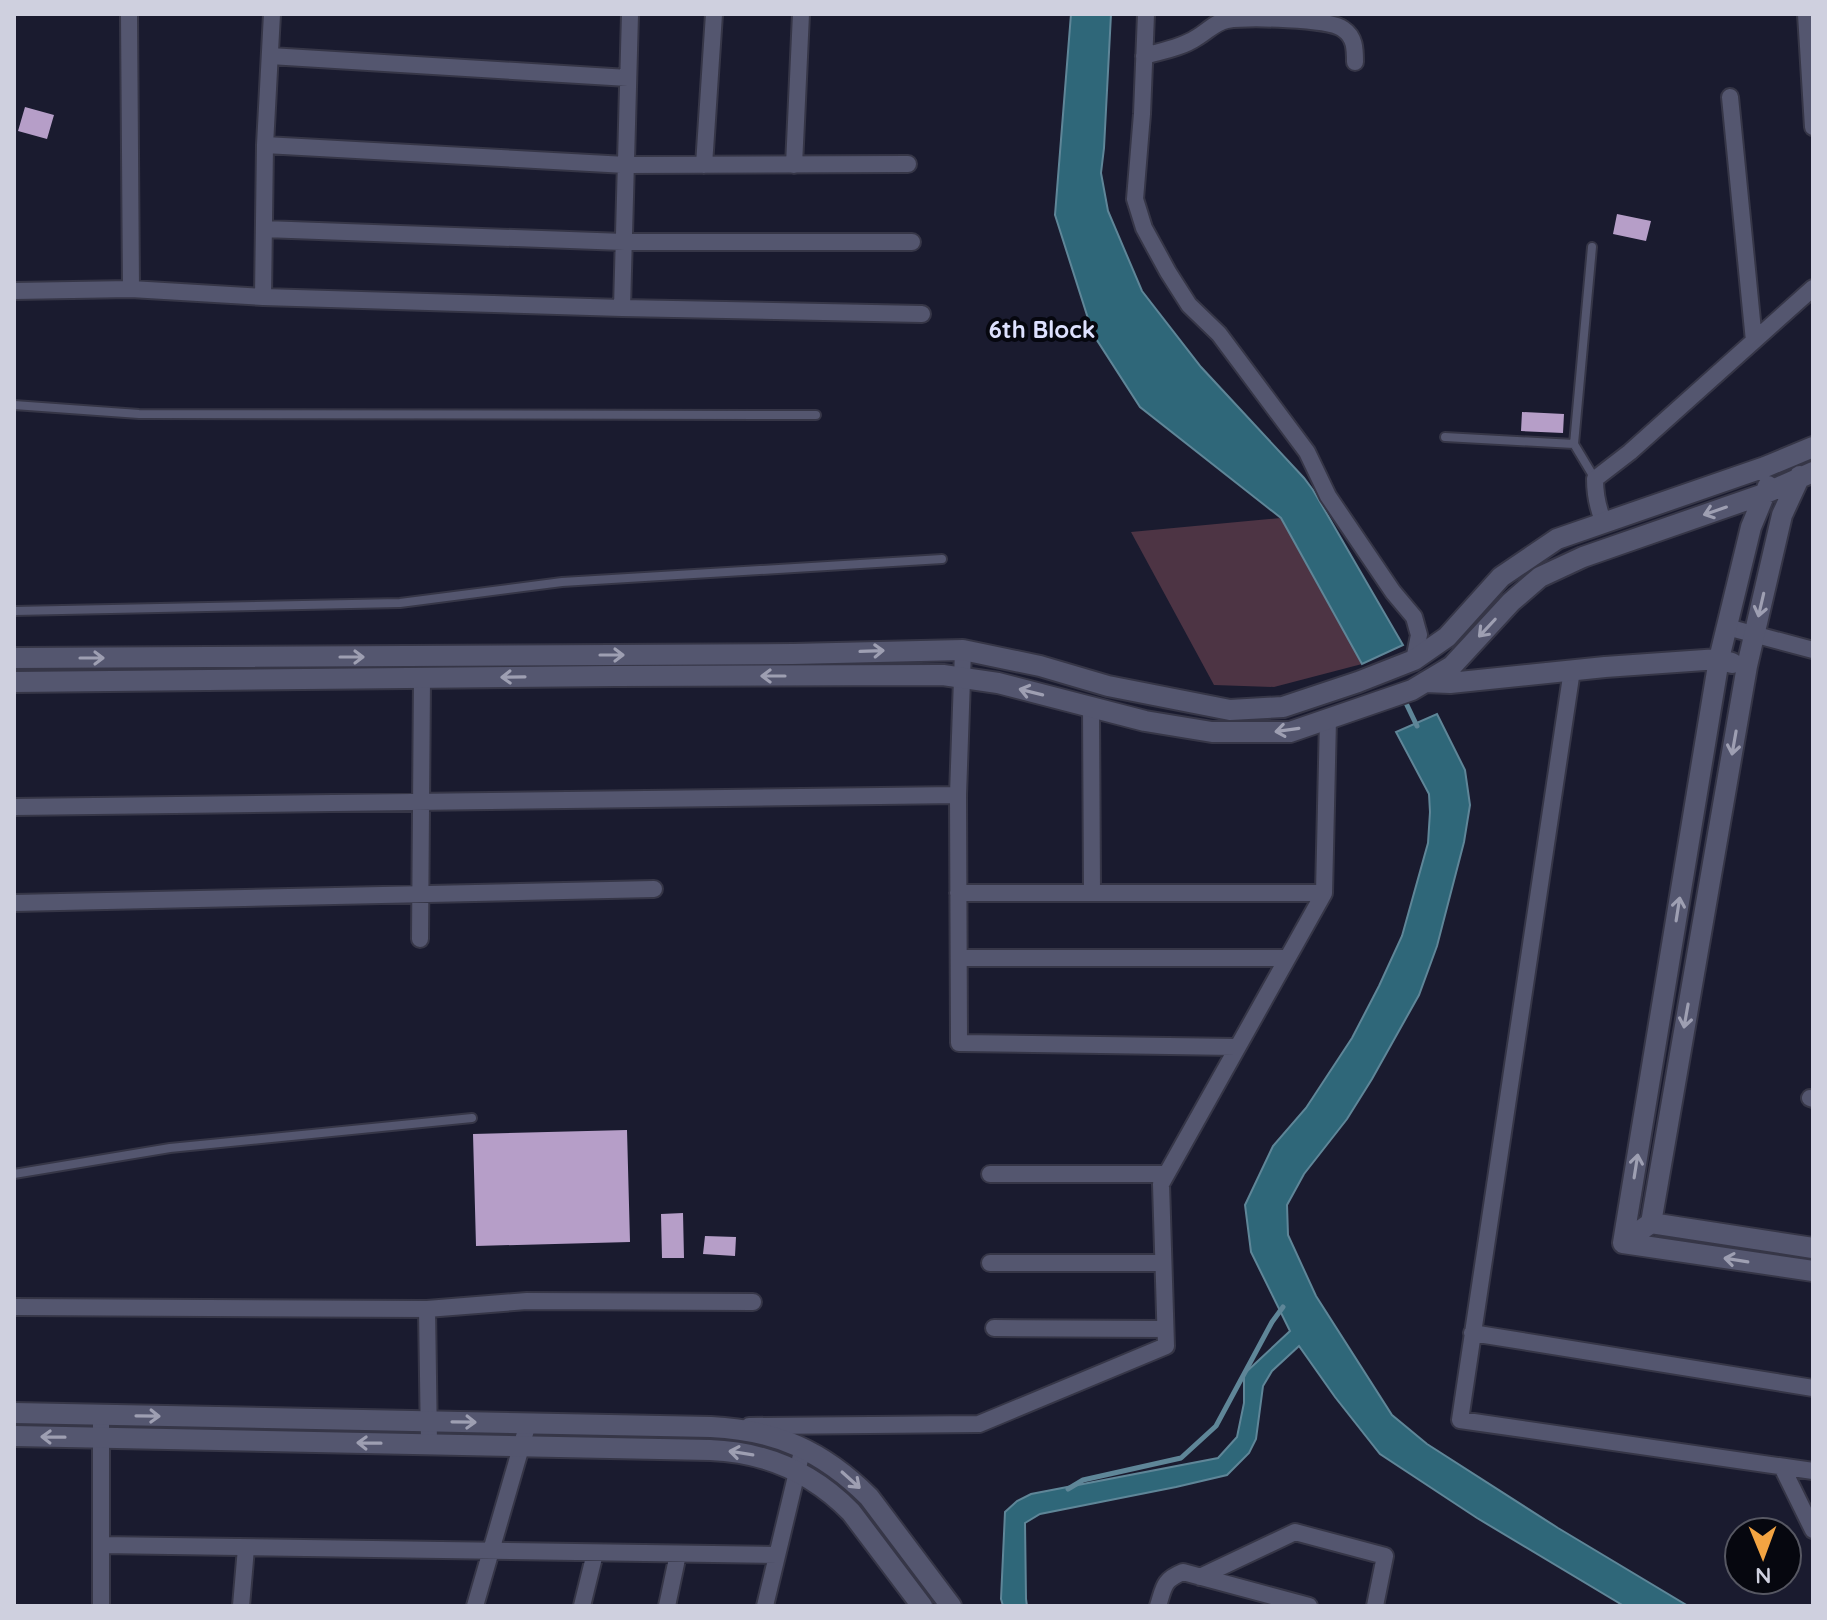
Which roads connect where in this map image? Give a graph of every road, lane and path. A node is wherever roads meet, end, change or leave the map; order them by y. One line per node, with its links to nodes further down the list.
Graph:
1 (129, 14): 24 (street)
2 (272, 14): 8 (street)
3 (630, 14): 11 (street)
4 (714, 14): 17 (street)
5 (801, 14): 18 (street)
6 (1146, 14): 9 (street)
7 (1806, 14): 13 (street)
8 (270, 56): 11 (street); 14 (street)
9 (1144, 56): 10 (street); 49 (street)
10 (1355, 62)
11 (628, 78): 16 (street)
12 (1730, 97): 29 (street)
13 (1813, 127)
14 (265, 145): 16 (street); 19 (street)
15 (908, 164): 18 (street)
16 (626, 165): 17 (street); 20 (street)
17 (704, 165): 18 (street)
18 (794, 165)
19 (264, 229): 20 (street); 26 (street)
20 (624, 242): 21 (street); 27 (street)
21 (912, 242)
22 (1592, 247): 33 (lane)
23 (1813, 288): 29 (street)
24 (131, 289): 25 (street); 26 (street)
25 (14, 291)
26 (263, 297): 27 (street)
27 (622, 308): 28 (street)
28 (922, 314)
29 (1754, 341): 37 (street)
30 (14, 405): 31 (lane)
31 (816, 415)
32 (1445, 437): 33 (lane)
33 (1574, 444): 37 (lane)
34 (1813, 450): 35 (street); 36 (street)
35 (1782, 460): 38 (street); 39 (street)
36 (1805, 476): 38 (street); 43 (street, one-way to 43)
37 (1595, 479): 39 (street)
38 (1764, 494): 42 (street); 54 (street, one-way to 54)
39 (1604, 523): 49 (street)
40 (942, 559): 41 (lane)
41 (14, 611)
42 (1727, 627): 43 (street); 47 (street)
43 (1755, 634): 45 (street); 48 (street)
44 (963, 650): 46 (street, one-way to 44); 49 (street); 51 (street)
45 (1813, 650)
46 (14, 658)
47 (1719, 659): 48 (street); 50 (street); 75 (street, one-way to 47)
48 (1747, 666): 74 (street, one-way to 74)
49 (1396, 667): 54 (street)
50 (1572, 670): 54 (street); 85 (street)
51 (962, 677): 52 (street, one-way to 52); 55 (street, one-way to 51); 57 (street)
52 (422, 678): 53 (street); 58 (street)
53 (14, 682)
54 (1425, 682): 56 (street)
55 (1091, 707): 56 (street, one-way to 55); 62 (street)
56 (1328, 719): 63 (street)
57 (958, 795): 58 (street); 61 (street)
58 (421, 802): 59 (street); 64 (street)
59 (14, 807)
60 (654, 889): 64 (street)
61 (958, 893): 62 (street); 67 (street)
62 (1092, 893): 63 (street)
63 (1324, 893): 68 (street)
64 (420, 894): 65 (street); 66 (street)
65 (14, 903)
66 (420, 939)
67 (959, 958): 68 (street); 69 (street)
68 (1287, 958): 69 (street)
69 (1236, 1047): 73 (street)
70 (472, 1118): 71 (lane)
71 (14, 1174)
72 (990, 1174): 73 (street)
73 (1166, 1174): 78 (street)
74 (1651, 1223): 75 (street); 76 (street)
75 (1623, 1243): 79 (street, one-way to 75)
76 (1813, 1248)
77 (990, 1263): 78 (street)
78 (1163, 1263): 84 (street)
79 (1813, 1271)
80 (753, 1302): 82 (street)
81 (14, 1307): 82 (street)
82 (427, 1309): 89 (street)
83 (994, 1328): 84 (street)
84 (1165, 1329): 91 (street)
85 (1472, 1333): 86 (street); 97 (street)
86 (1813, 1388)
87 (14, 1413): 88 (street)
88 (101, 1415): 89 (street, one-way to 89); 93 (street)
89 (429, 1421): 90 (street, one-way to 90); 94 (street)
90 (528, 1423): 91 (street); 95 (street)
91 (711, 1427): 96 (street)
92 (14, 1436): 93 (street, one-way to 92)
93 (101, 1438): 94 (street, one-way to 93); 101 (street)
94 (429, 1444): 95 (street)
95 (521, 1446): 98 (street, one-way to 95); 103 (street)
96 (803, 1447): 98 (street); 115 (street, one-way to 115)
97 (1782, 1467): 99 (street); 100 (street)
98 (797, 1470): 106 (street); 114 (street)
99 (1813, 1471)
100 (1813, 1530)
101 (101, 1545): 102 (street); 108 (street)
102 (246, 1548): 103 (street); 109 (street)
103 (491, 1552): 104 (street); 110 (street)
104 (595, 1553): 105 (street); 111 (street)
105 (678, 1554): 106 (street); 112 (street)
106 (777, 1555): 113 (street)
107 (1200, 1577): 116 (street); 117 (street); 118 (street)
108 (101, 1606)
109 (241, 1606)
110 (475, 1606)
111 (582, 1606)
112 (667, 1606)
113 (765, 1606)
114 (922, 1606)
115 (951, 1606)
116 (1158, 1606)
117 (1309, 1606)
118 (1375, 1606)

